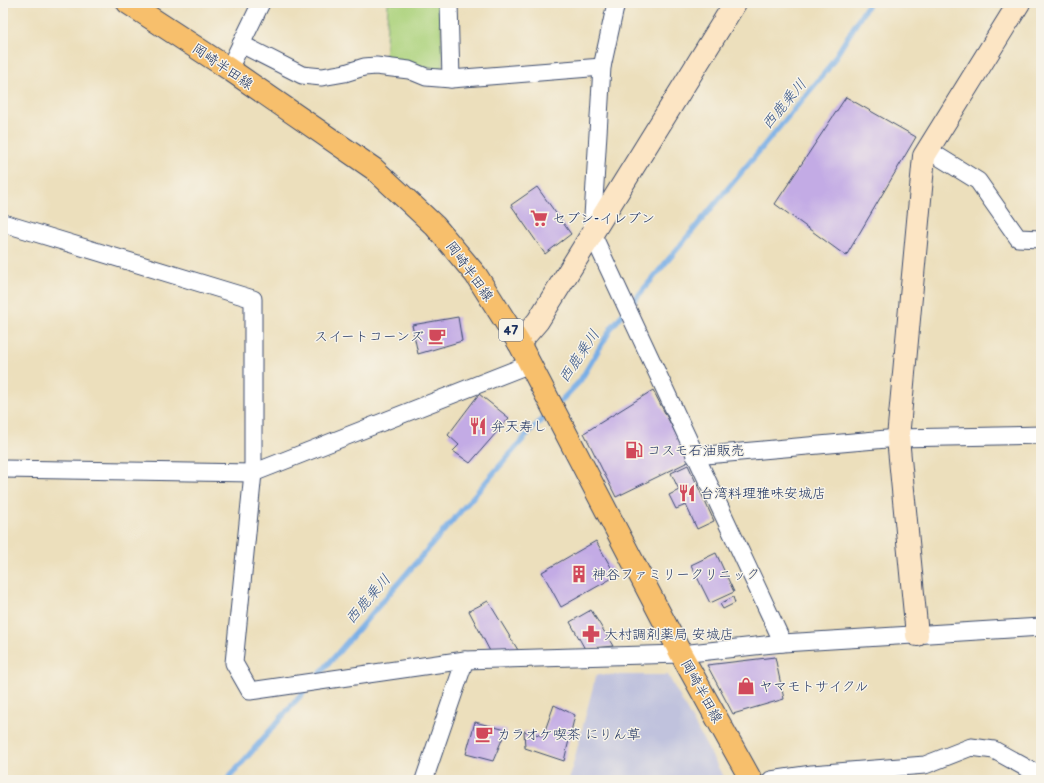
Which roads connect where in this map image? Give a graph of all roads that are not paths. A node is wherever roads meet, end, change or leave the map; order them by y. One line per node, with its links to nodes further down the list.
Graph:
1 (128, 3): 9 (main road, 岡崎半田線 / 47)
2 (261, 3): 7 (street)
3 (449, 3): 10 (street)
4 (616, 3): 8 (street)
5 (735, 3): 13 (street)
6 (1019, 3): 11 (street)
7 (241, 44): 9 (street); 10 (street)
8 (602, 67): 10 (street); 13 (street)
9 (229, 69): 15 (main road, 岡崎半田線 / 47)
10 (452, 79)
11 (928, 150): 14 (street); 18 (street)
12 (3, 223): 21 (street)
13 (592, 233): 15 (street); 19 (street)
14 (1041, 239)
15 (519, 343): 16 (main road, 岡崎半田線 / 47)
16 (530, 364): 21 (street); 25 (main road, 岡崎半田線 / 47)
17 (1041, 435): 18 (street)
18 (898, 438): 19 (street); 23 (street)
19 (695, 456): 24 (street)
20 (3, 469): 21 (street)
21 (253, 473): 26 (street)
22 (1041, 628): 23 (street)
23 (917, 635): 24 (street)
24 (783, 643): 25 (street)
25 (681, 654): 26 (street); 29 (main road, 岡崎半田線 / 47)
26 (465, 660): 28 (street)
27 (1041, 776): 30 (street)
28 (424, 780)
29 (751, 780)
30 (771, 780)

